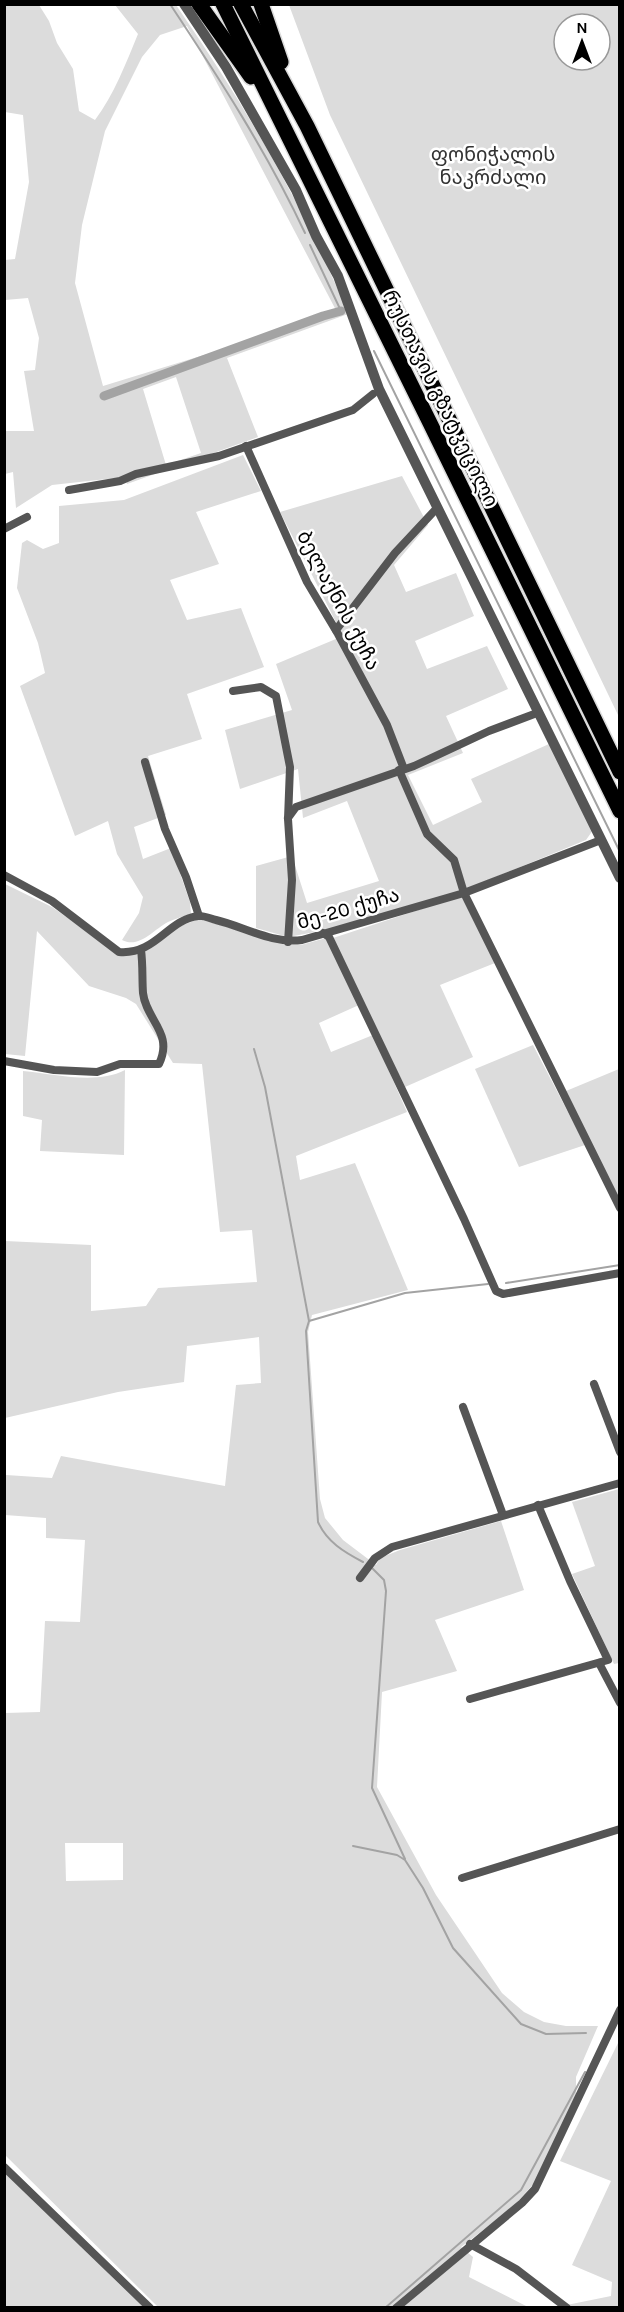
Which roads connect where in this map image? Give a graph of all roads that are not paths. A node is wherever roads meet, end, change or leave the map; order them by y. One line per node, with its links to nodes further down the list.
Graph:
1 (184, 4): 11 (street)
2 (198, 4): 7 (highway)
3 (223, 4): 7 (highway, რუსთავის გზატკეცილი)
4 (241, 4): 6 (highway, რუსთავის გზატკეცილი)
5 (261, 4): 6 (highway)
6 (307, 126): 19 (highway, რუსთავის გზატკეცილი)
7 (291, 140): 20 (highway, რუსთავის გზატკეცილი)
8 (373, 394): 9 (street)
9 (246, 446): 10 (street); 14 (street, ბელაქნის ქუჩა)
10 (69, 490)
11 (437, 508): 14 (street); 16 (street)
12 (27, 517): 13 (street)
13 (4, 529)
14 (336, 630): 18 (street, ბელაქნის ქუჩა)
15 (233, 691): 21 (street)
16 (537, 713): 18 (street); 22 (street)
17 (145, 762): 26 (street)
18 (402, 769): 21 (street); 25 (street, ბელაქნის ქუჩა)
19 (620, 772)
20 (620, 811)
21 (288, 819): 28 (street)
22 (601, 840): 24 (street); 25 (street, მე-20 ქუჩა)
23 (4, 875): 29 (street)
24 (620, 879)
25 (464, 893): 27 (street, მე-20 ქუჩა); 31 (street, ბელაქნის ქუჩა)
26 (199, 916): 28 (street, მე-20 ქუჩა); 29 (street)
27 (322, 933): 28 (street, მე-20 ქუჩა); 32 (street)
28 (288, 942)
29 (141, 950): 30 (street)
30 (4, 1061)
31 (620, 1208)
32 (620, 1273)
33 (594, 1384): 35 (street)
34 (463, 1407): 38 (street)
35 (620, 1452)
36 (620, 1483): 37 (street)
37 (538, 1505): 38 (street); 40 (street)
38 (503, 1515): 39 (street)
39 (360, 1578)
40 (599, 1663): 41 (street); 42 (street)
41 (470, 1699)
42 (620, 1703)
43 (620, 1829): 44 (street)
44 (462, 1878)
45 (620, 2010): 47 (street)
46 (4, 2168): 48 (street)
47 (471, 2244): 49 (street); 50 (street)
48 (150, 2307)
49 (396, 2307)
50 (567, 2307)

